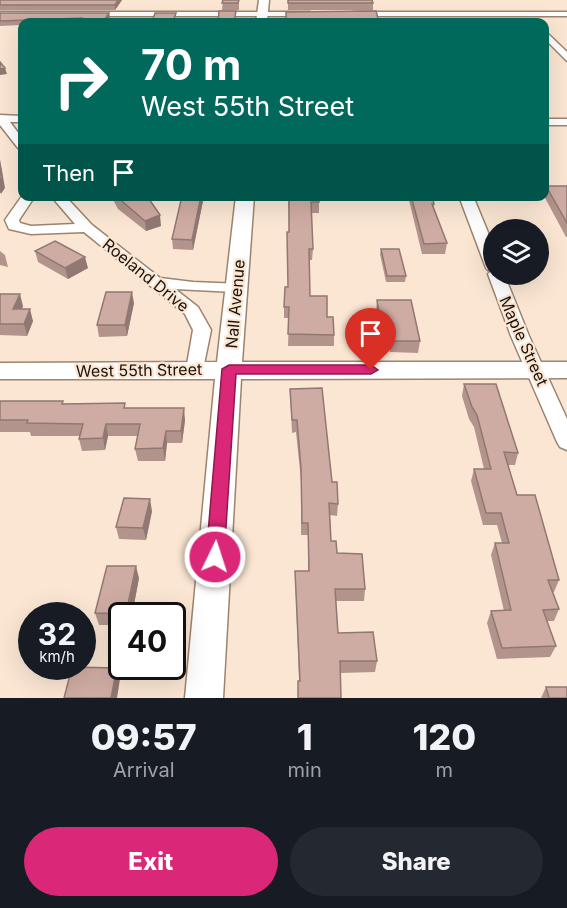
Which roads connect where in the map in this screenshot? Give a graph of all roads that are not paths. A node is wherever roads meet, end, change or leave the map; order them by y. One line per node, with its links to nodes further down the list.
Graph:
1 (264, 0): 10 (street)
2 (390, 0): 11 (street)
3 (137, 10): 5 (street); 9 (street); 10 (street)
4 (526, 10): 8 (street); 11 (street); 12 (street)
5 (0, 14)
6 (318, 14): 10 (street)
7 (340, 14): 11 (street)
8 (567, 14)
9 (132, 18)
10 (262, 18)
11 (397, 18)
12 (533, 18)
13 (549, 38): 14 (street)
14 (567, 58)
15 (1, 118): 16 (street); 19 (street)
16 (18, 119)
17 (549, 122): 18 (street)
18 (567, 122)
19 (18, 135)
20 (25, 201): 24 (street)
21 (62, 201): 24 (street, Roeland Drive)
22 (244, 201): 28 (street, Nall Avenue)
23 (468, 201): 25 (street)
24 (87, 228): 26 (street, Roeland Drive)
25 (483, 240)
26 (156, 282): 28 (street); 30 (street, Roeland Drive)
27 (501, 285): 31 (street, Maple Street)
28 (235, 286): 29 (street, Nall Avenue)
29 (229, 369): 30 (street, West 55th Street); 31 (street, West 55th Street); 35 (street, Nall Avenue)
30 (195, 370): 33 (street, West 55th Street)
31 (536, 370): 32 (street, West 55th Street); 34 (street, Maple Street)
32 (567, 370)
33 (0, 371)
34 (567, 442)
35 (204, 698)

